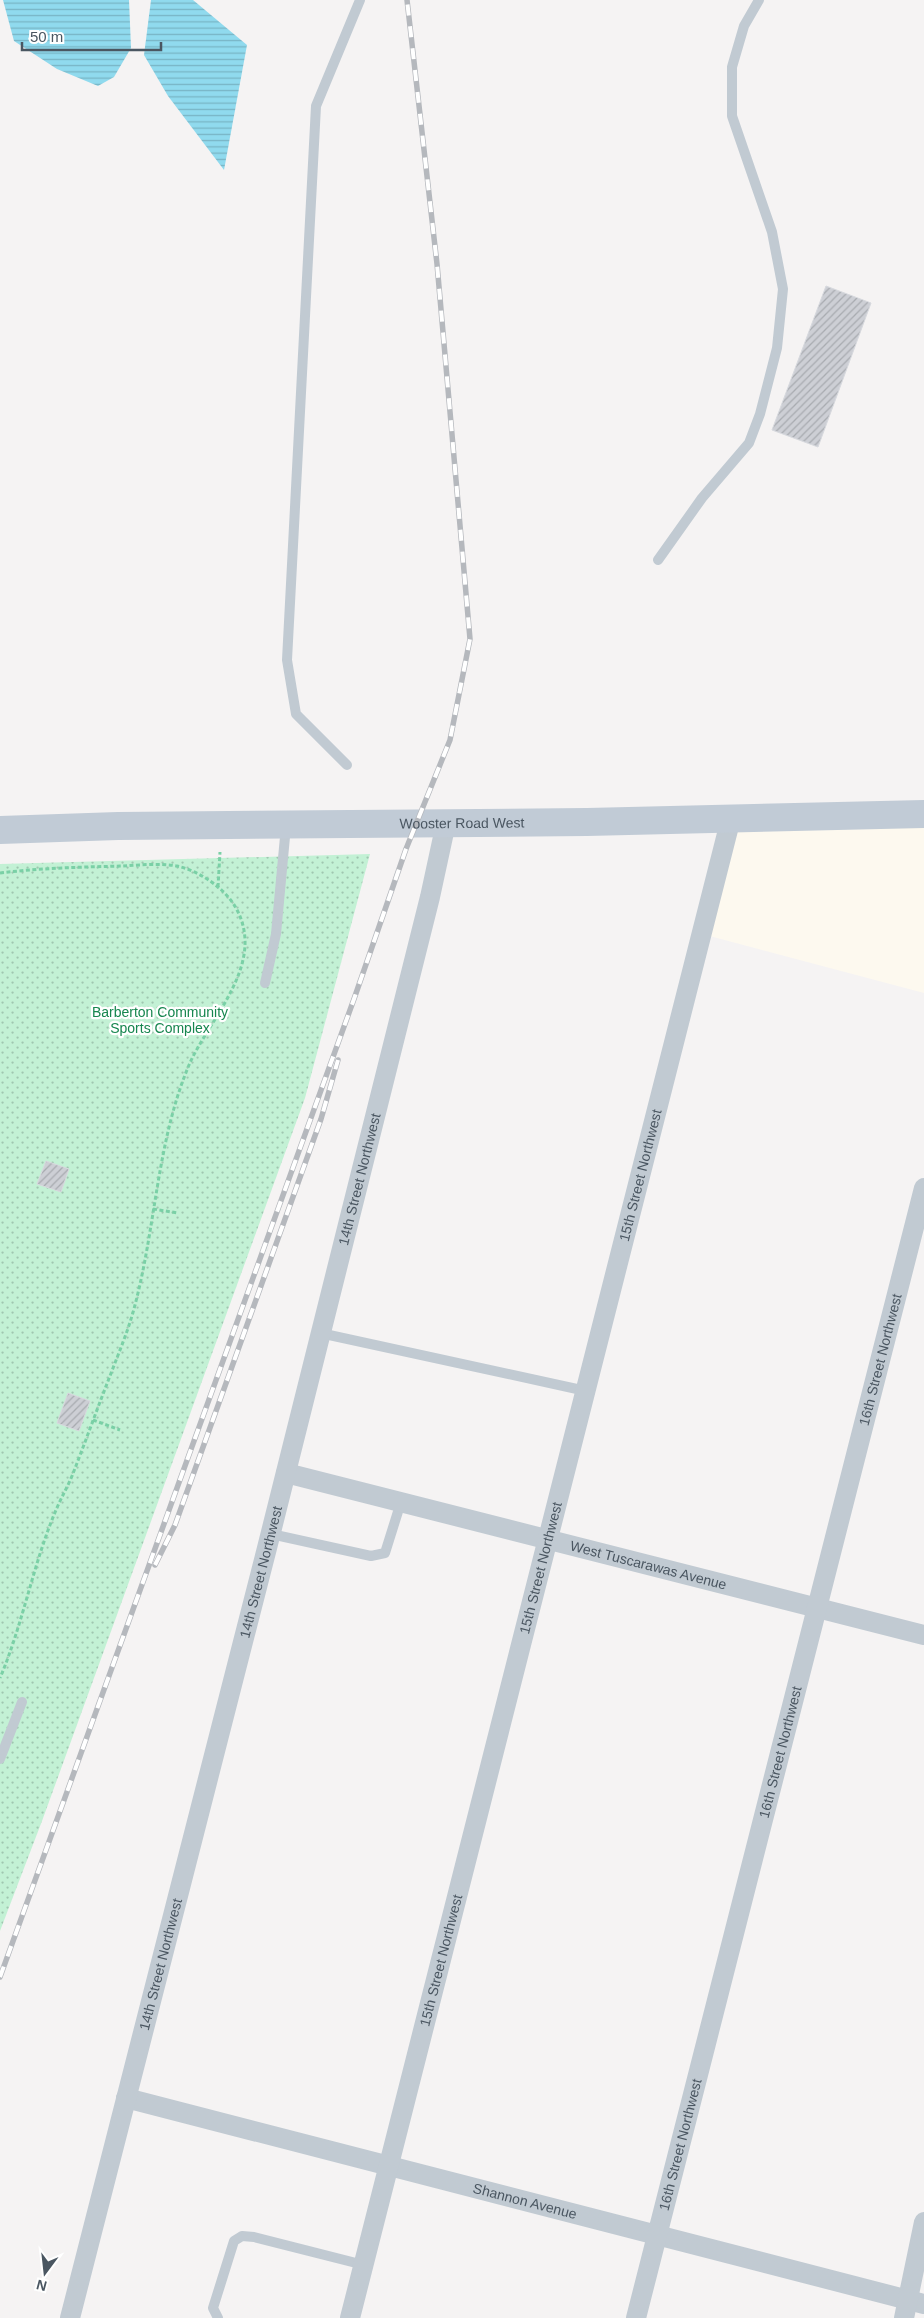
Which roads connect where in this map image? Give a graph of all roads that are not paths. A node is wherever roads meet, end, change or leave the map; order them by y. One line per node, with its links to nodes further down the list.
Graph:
1 (360, 0): 4 (lane)
2 (760, 0): 3 (lane)
3 (658, 560)
4 (347, 765)
5 (924, 814): 6 (main road, Wooster Road West)
6 (731, 818): 7 (main road, Wooster Road West); 13 (street, 15th Street Northwest)
7 (446, 823): 8 (main road, Wooster Road West); 12 (street, 14th Street Northwest)
8 (286, 825): 9 (main road, Wooster Road West); 10 (lane)
9 (0, 830)
10 (265, 983)
11 (924, 1188): 18 (street, 16th Street Northwest)
12 (320, 1334): 13 (lane); 14 (street, 14th Street Northwest)
13 (586, 1391): 17 (street, 15th Street Northwest)
14 (286, 1473): 15 (street, West Tuscarawas Avenue); 16 (street, 14th Street Northwest)
15 (401, 1502): 16 (lane); 17 (street, West Tuscarawas Avenue)
16 (271, 1534): 22 (street, 14th Street Northwest)
17 (548, 1540): 18 (street, West Tuscarawas Avenue); 23 (street, 15th Street Northwest)
18 (818, 1608): 19 (street, West Tuscarawas Avenue); 25 (street, 16th Street Northwest)
19 (924, 1635)
20 (22, 1702): 21 (lane)
21 (0, 1759)
22 (126, 2098): 23 (street, Shannon Avenue); 28 (street, 14th Street Northwest)
23 (388, 2167): 25 (street, Shannon Avenue); 26 (street, 15th Street Northwest)
24 (924, 2222): 27 (street)
25 (657, 2235): 27 (street, Shannon Avenue); 31 (street, 16th Street Northwest)
26 (364, 2265): 29 (lane); 30 (street, 15th Street Northwest)
27 (912, 2307)
28 (70, 2318)
29 (218, 2318)
30 (350, 2318)
31 (636, 2318)

